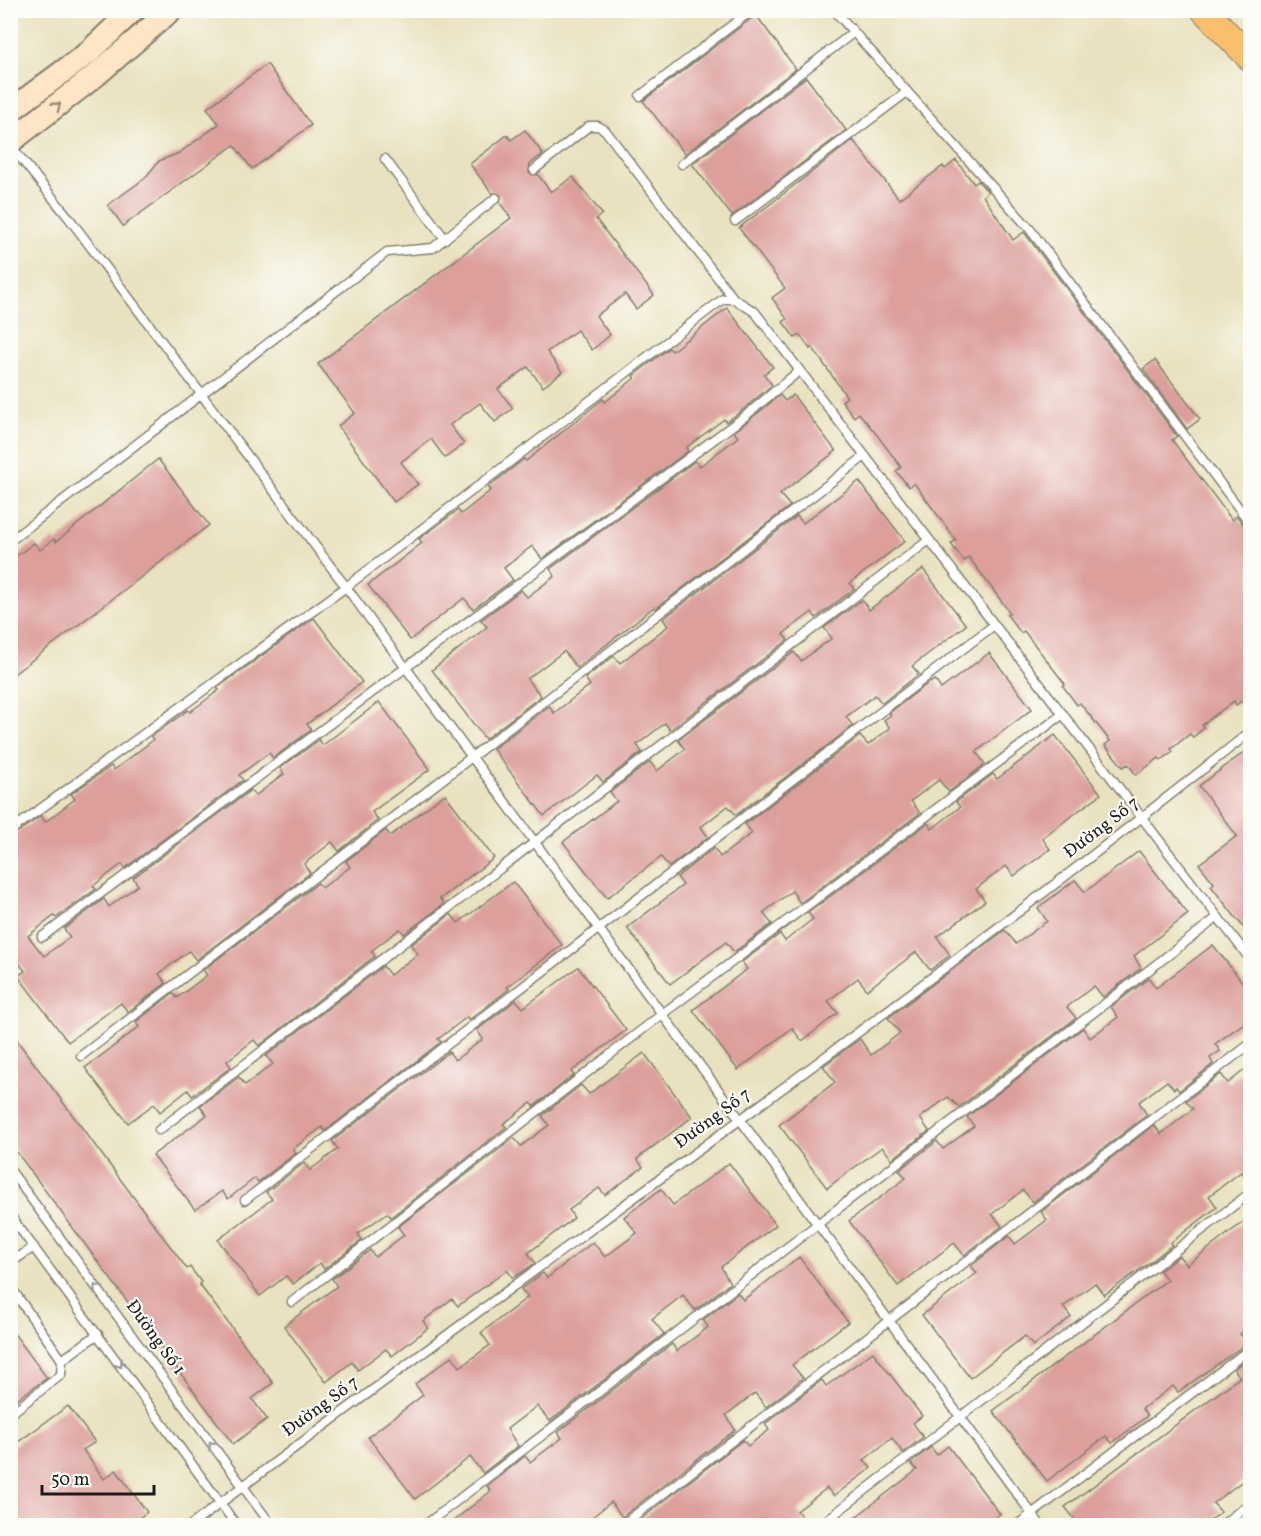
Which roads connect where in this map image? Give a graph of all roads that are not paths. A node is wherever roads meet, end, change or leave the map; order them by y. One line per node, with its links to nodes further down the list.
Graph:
1 (133, 10): 10 (main road)
2 (171, 10): 11 (main road, one-way to 2)
3 (752, 10): 9 (lane)
4 (834, 10): 6 (lane)
5 (1204, 10): 7 (main road)
6 (854, 32): 8 (lane); 13 (lane)
7 (1251, 58)
8 (908, 92): 16 (lane); 22 (lane)
9 (640, 96)
10 (10, 111)
11 (10, 143): 20 (lane)
12 (385, 159): 17 (lane)
13 (682, 164)
14 (534, 170): 18 (lane)
15 (496, 198): 17 (lane)
16 (735, 221)
17 (445, 239): 20 (lane)
18 (734, 299): 19 (lane); 25 (lane)
19 (800, 371): 21 (lane); 27 (lane)
20 (200, 394): 24 (lane); 25 (lane)
21 (865, 456): 23 (lane); 30 (lane)
22 (1251, 523)
23 (929, 540): 26 (lane); 33 (lane)
24 (10, 541)
25 (346, 587): 27 (lane); 32 (lane)
26 (994, 624): 28 (lane); 35 (lane)
27 (405, 668): 30 (lane); 36 (lane)
28 (1063, 714): 31 (lane); 38 (lane)
29 (1251, 732): 31 (lane, Đường Số 7)
30 (471, 756): 33 (lane); 40 (lane)
31 (1142, 818): 34 (lane); 41 (lane, Đường Số 7)
32 (10, 831)
33 (534, 843): 35 (lane); 42 (lane)
34 (1218, 917): 37 (lane); 47 (lane)
35 (598, 929): 38 (lane); 45 (lane)
36 (42, 937)
37 (1251, 959)
38 (661, 1015): 41 (lane); 51 (lane)
39 (1251, 1044): 52 (lane)
40 (81, 1056)
41 (739, 1121): 47 (lane); 58 (lane, Đường Số 7)
42 (159, 1130)
43 (10, 1170): 58 (lane, Đường Số 1, one-way to 43)
44 (1251, 1193): 57 (lane)
45 (245, 1200)
46 (10, 1215): 48 (lane)
47 (817, 1225): 52 (lane); 65 (lane)
48 (34, 1247): 49 (lane); 53 (lane)
49 (10, 1263)
50 (10, 1286): 55 (lane)
51 (292, 1302)
52 (888, 1321): 57 (lane); 66 (lane)
53 (98, 1334): 55 (lane); 59 (lane, one-way to 59)
54 (1251, 1349): 61 (lane)
55 (62, 1360): 56 (lane)
56 (10, 1414)
57 (960, 1417): 61 (lane); 67 (lane)
58 (242, 1485): 59 (lane, Đường Số 7); 64 (lane, Đường Số 1)
59 (220, 1503): 62 (lane, Đường Số 7); 63 (lane)
60 (1251, 1503): 70 (lane)
61 (1032, 1513): 68 (lane); 69 (lane)
62 (190, 1526)
63 (237, 1526)
64 (272, 1526)
65 (424, 1526)
66 (621, 1526)
67 (819, 1526)
68 (1016, 1526)
69 (1041, 1526)
70 (1221, 1526)

